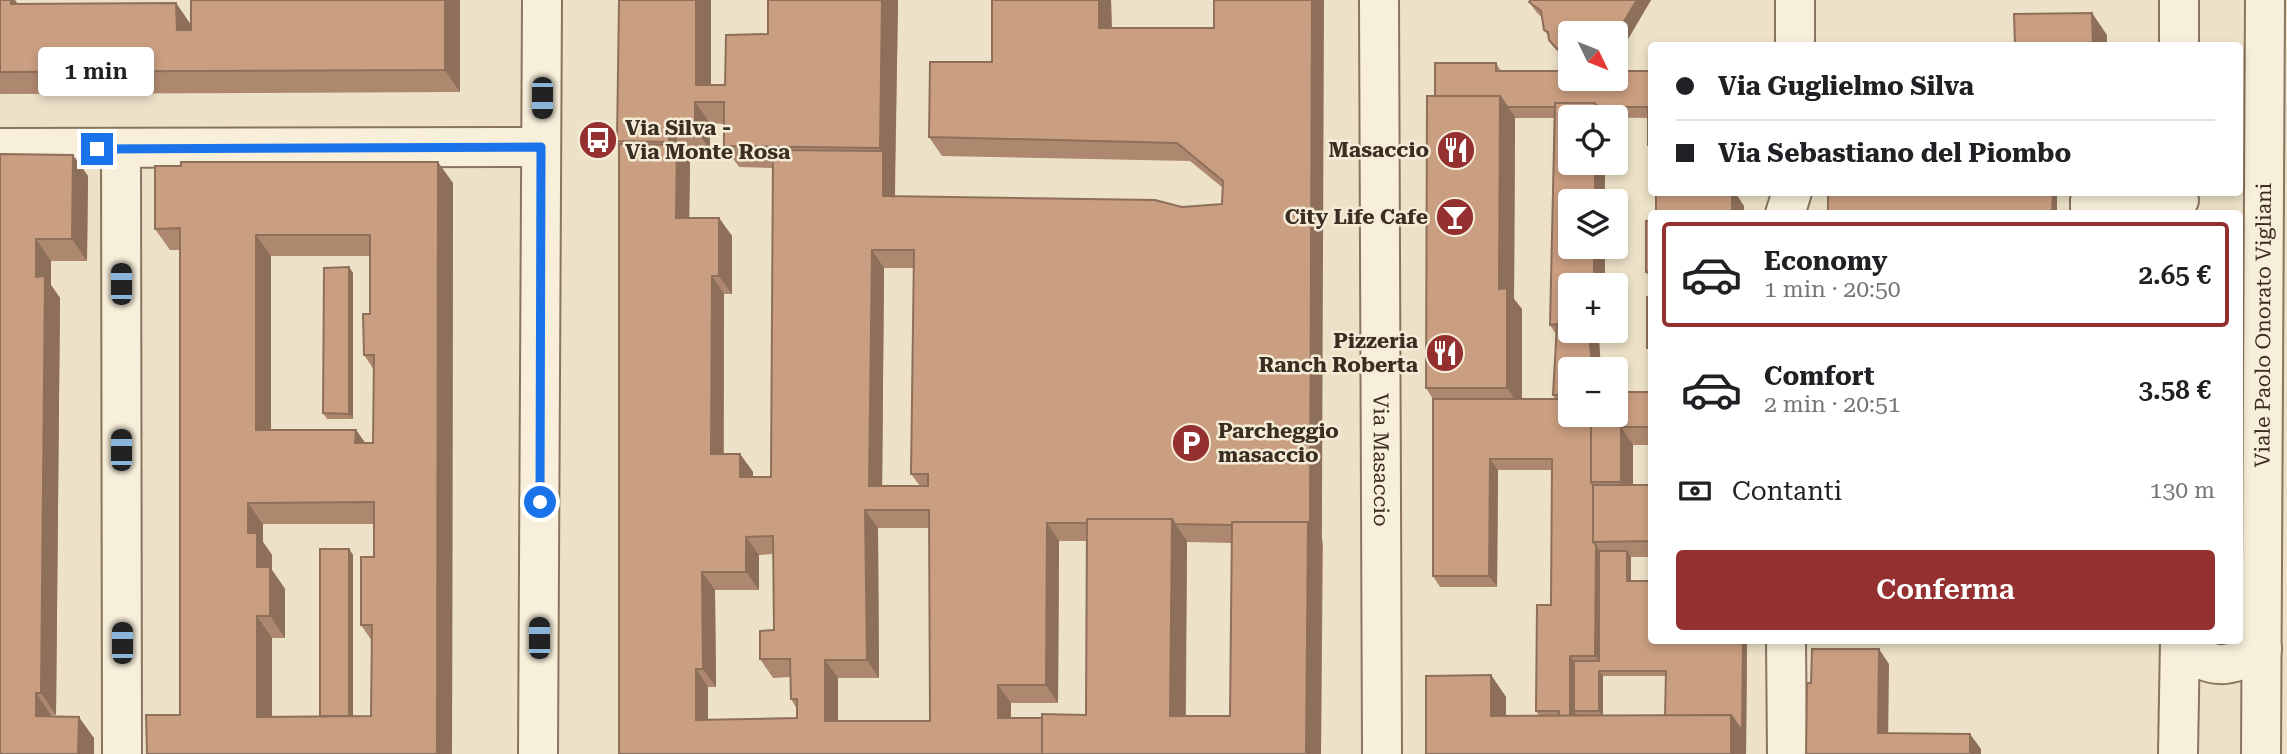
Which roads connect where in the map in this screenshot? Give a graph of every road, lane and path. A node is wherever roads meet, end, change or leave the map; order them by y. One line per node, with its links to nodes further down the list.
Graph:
1 (542, 0): 8 (street)
2 (1379, 0): 18 (street, Via Masaccio)
3 (1795, 0): 6 (street)
4 (2179, 0): 7 (street)
5 (2264, 0): 15 (street, Viale Paolo Onorato Vigliani)
6 (1795, 42)
7 (2179, 42)
8 (541, 147): 10 (street); 17 (street)
9 (0, 148): 10 (street)
10 (121, 149): 16 (street)
11 (2179, 202): 12 (street)
12 (2090, 210)
13 (1786, 644): 19 (street)
14 (2180, 644): 15 (street); 20 (street)
15 (2262, 649): 21 (street, Viale Paolo Onorato Vigliani)
16 (122, 754)
17 (538, 754)
18 (1382, 754)
19 (1787, 754)
20 (2178, 754)
21 (2261, 754)

